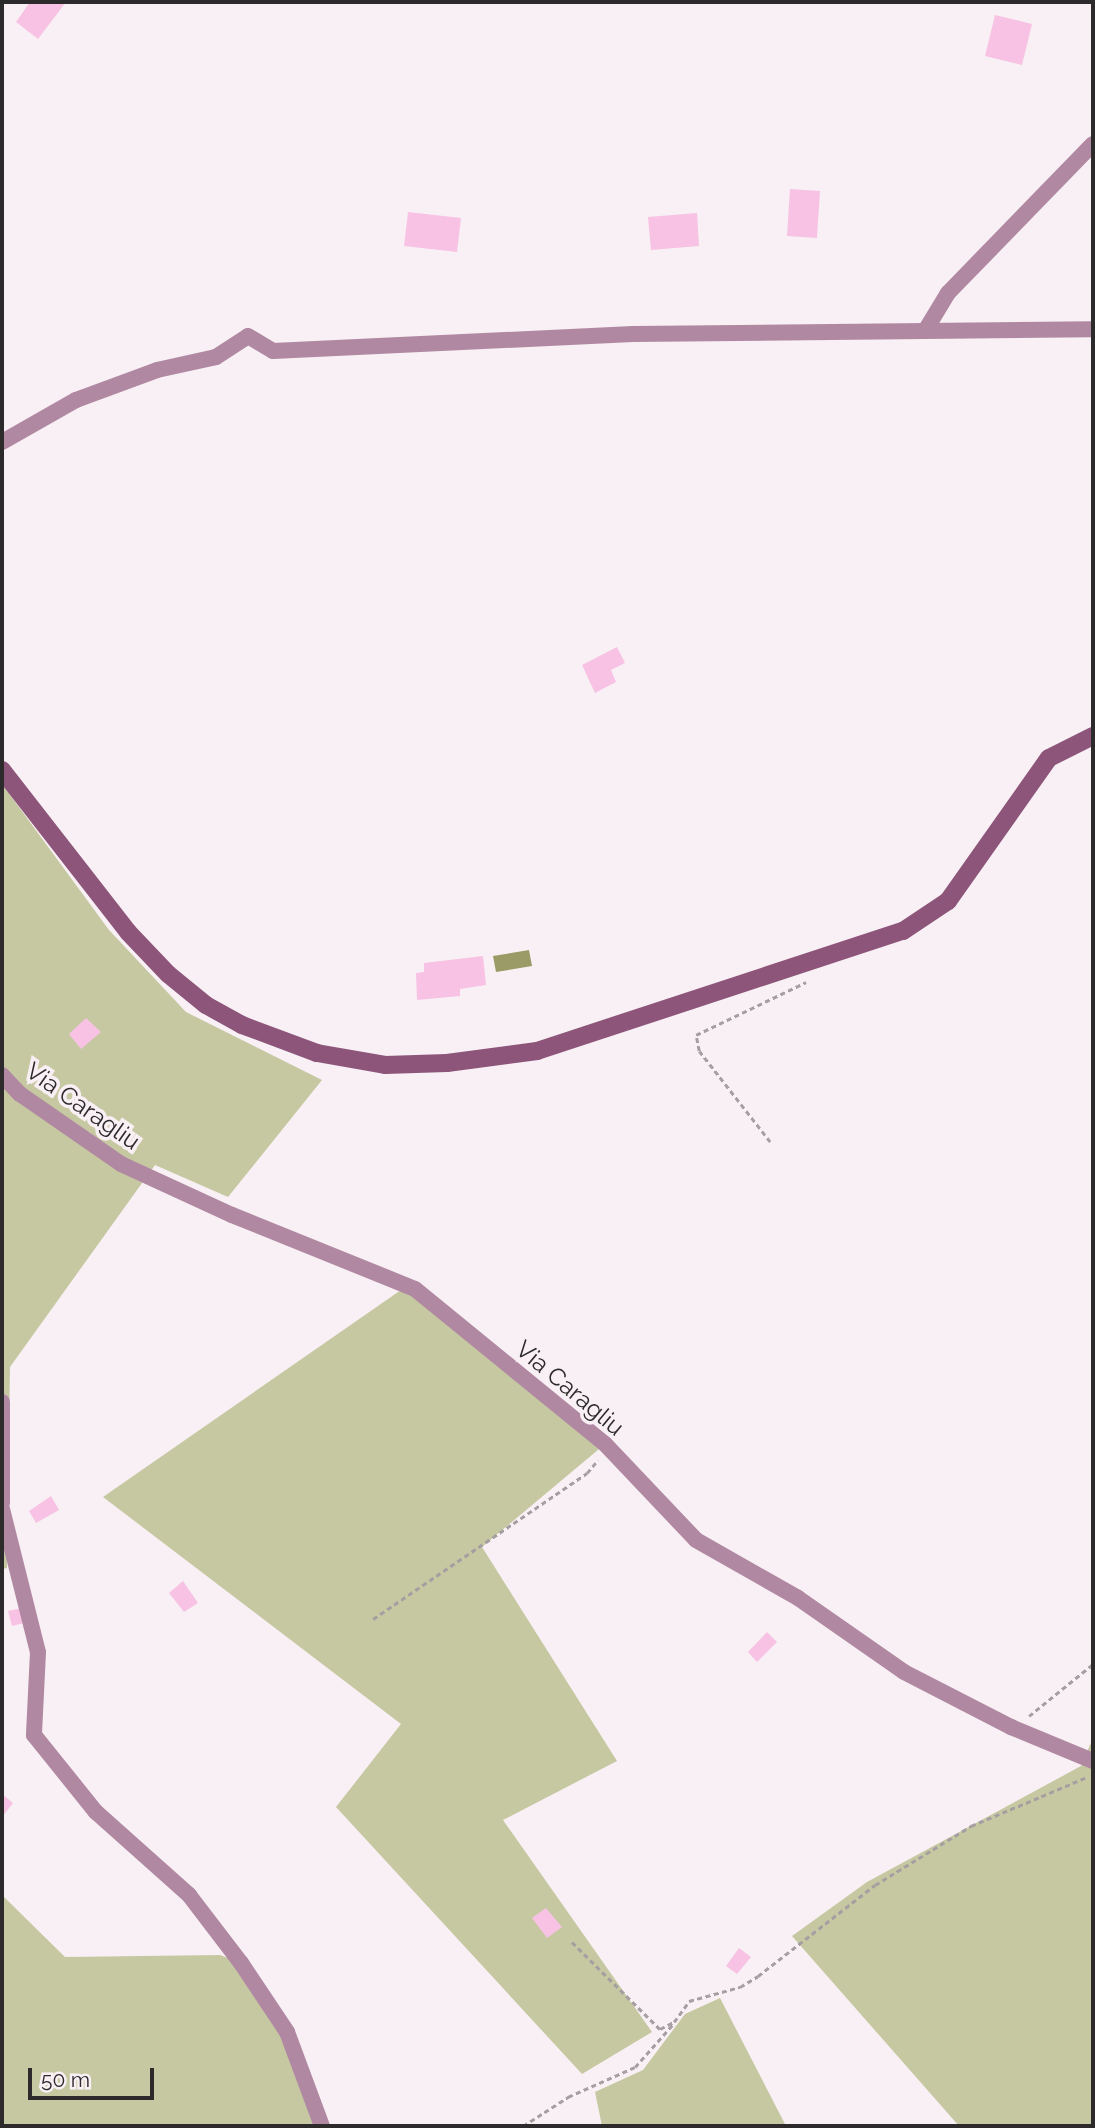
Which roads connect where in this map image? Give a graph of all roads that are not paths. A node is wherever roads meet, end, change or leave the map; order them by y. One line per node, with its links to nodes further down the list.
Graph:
1 (1093, 144): 3 (street)
2 (1093, 329): 3 (street)
3 (925, 331): 4 (street)
4 (2, 442)
5 (1093, 736): 6 (main road)
6 (2, 770)
7 (2, 1075): 11 (street, Via Caragliu)
8 (2, 1402): 9 (street)
9 (2, 1503)
10 (2, 1509): 12 (street)
11 (1093, 1761)
12 (322, 2126)

